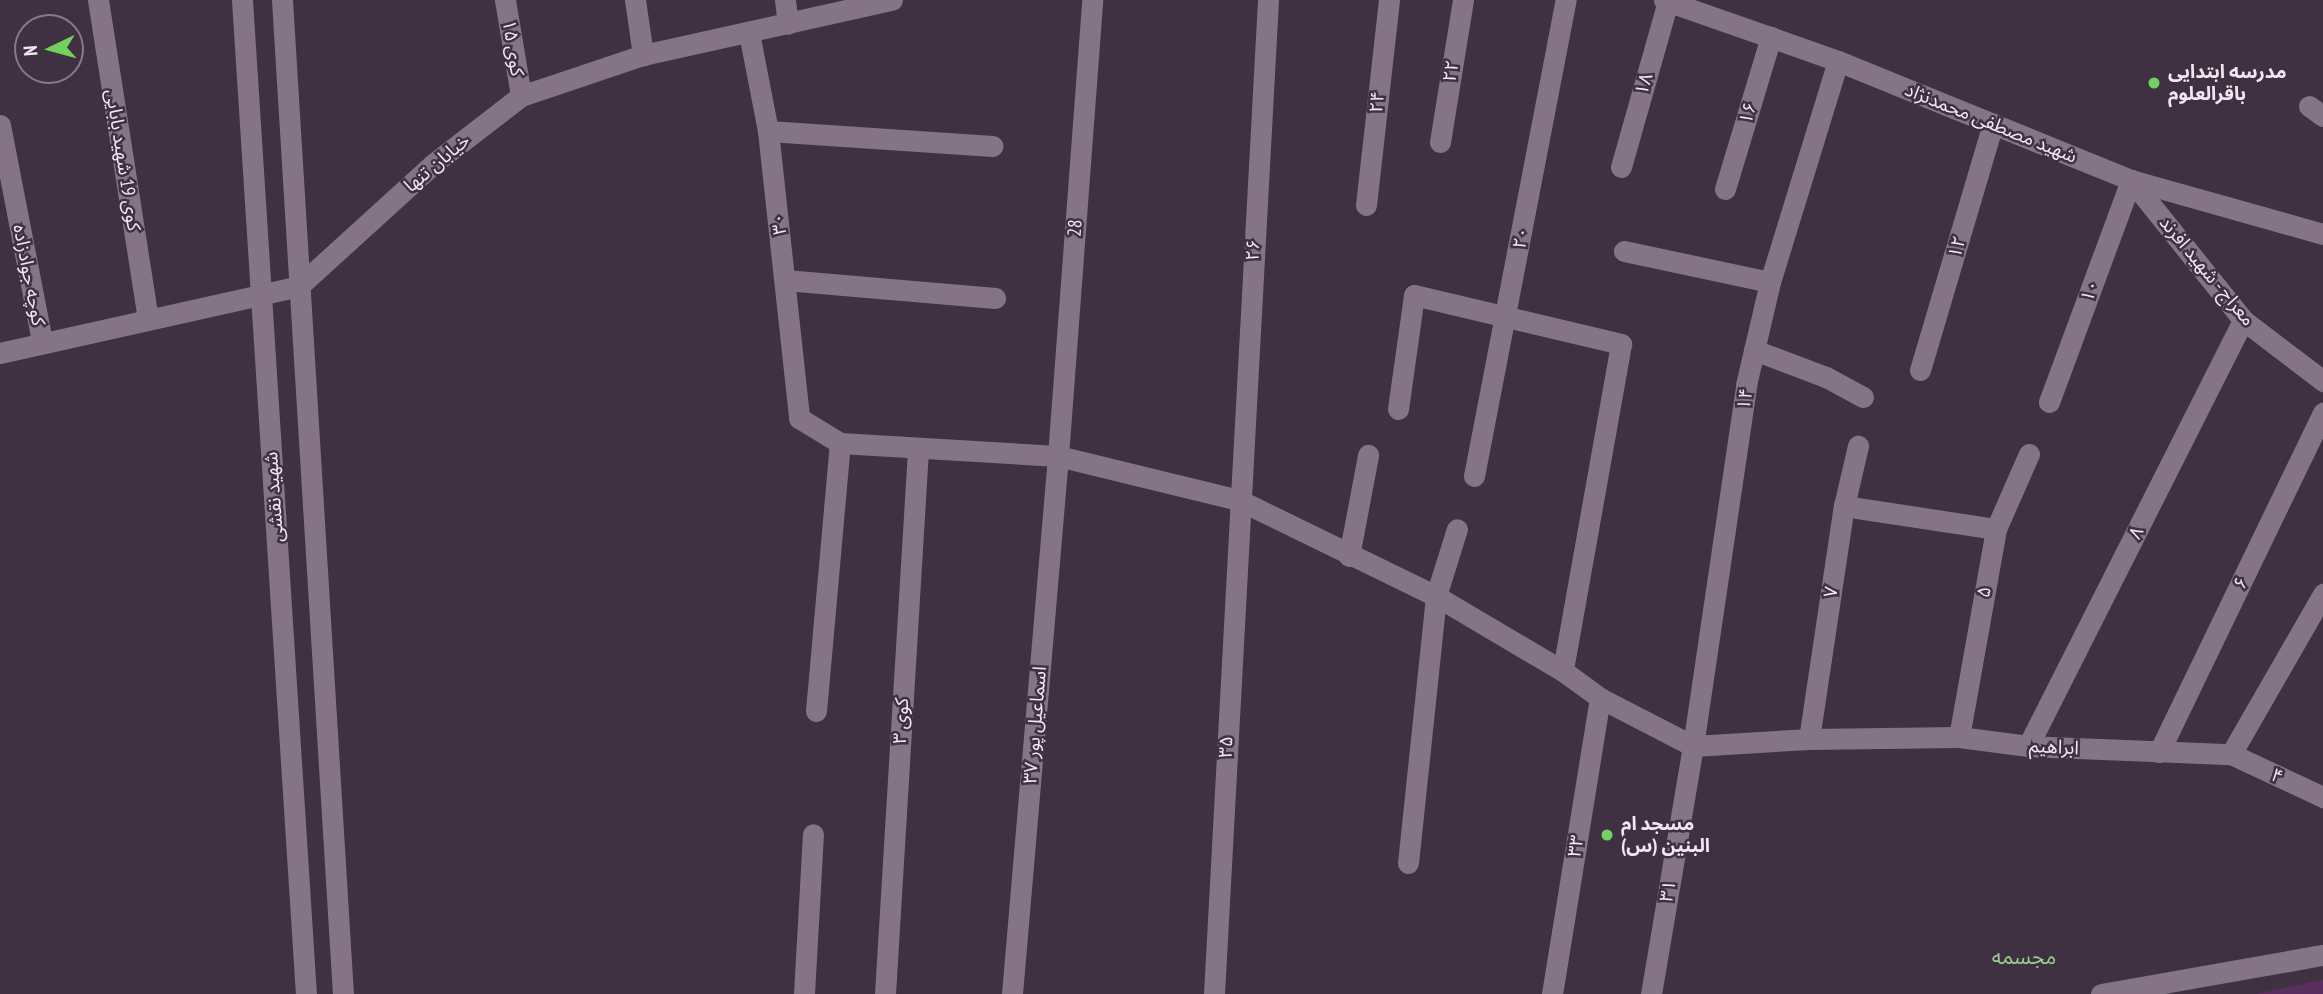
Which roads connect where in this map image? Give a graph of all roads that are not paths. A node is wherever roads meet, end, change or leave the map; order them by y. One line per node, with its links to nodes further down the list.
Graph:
1 (98, 0): 37 (street, کوی 19 شهید بابایی)
2 (242, 0): 34 (street, شهید نقشی)
3 (282, 0): 33 (street, شهید نقشی)
4 (505, 0): 19 (street, کوی ۱۵)
5 (635, 0): 17 (street)
6 (785, 0): 14 (street)
7 (892, 0): 14 (street, خیابان تنها)
8 (1092, 0): 53 (street, 28)
9 (1268, 0): 55 (street, ۲۶)
10 (1389, 0): 28 (street, ۲۴)
11 (1463, 0): 23 (street, ۲۲)
12 (1566, 0): 36 (street, ۲۰)
13 (1666, 1): 16 (street, شهید مصطفی محمدنژاد); 25 (street, ۱۸)
14 (788, 24): 15 (street, خیابان تنها)
15 (749, 33): 17 (street, خیابان تنها); 22 (street, ۳۰)
16 (1771, 37): 18 (street, شهید مصطفی محمدنژاد); 27 (street, ۱۶)
17 (643, 55): 19 (street, خیابان تنها)
18 (1838, 61): 20 (street, شهید مصطفی محمدنژاد); 32 (street, ۱۴)
19 (521, 96): 33 (street, خیابان تنها)
20 (1993, 124): 26 (street, شهید مصطفی محمدنژاد); 42 (street, ۱۲)
21 (0, 125): 39 (street, کوچه جوادزاده)
22 (768, 131): 24 (street); 31 (street, ۳۰)
23 (1440, 142)
24 (992, 146)
25 (1621, 167)
26 (2131, 180): 29 (street, شهید مصطفی محمدنژاد); 38 (street, معراج - شهید افرند); 45 (street, ۱۰)
27 (1725, 189)
28 (1366, 205)
29 (2323, 234)
30 (1623, 251): 32 (street)
31 (785, 280): 35 (street); 48 (street, ۳۰)
32 (1770, 282): 40 (street, ۱۴)
33 (299, 286): 34 (street, خیابان تنها); 76 (street, شهید نقشی)
34 (262, 296): 37 (street, خیابان تنها); 75 (street, شهید نقشی)
35 (995, 298)
36 (1506, 317): 46 (street); 54 (street, ۲۰); 62 (street)
37 (148, 319): 39 (street, خیابان تنها)
38 (2243, 320): 43 (street, معراج - شهید افرند); 68 (street, ۸)
39 (42, 342): 41 (street, خیابان تنها)
40 (1754, 350): 44 (street); 67 (street, ۱۴)
41 (0, 353)
42 (1920, 370)
43 (2323, 381)
44 (1864, 397)
45 (2049, 402)
46 (1398, 409)
47 (2323, 413): 69 (street, ۶)
48 (840, 443): 50 (street); 64 (street)
49 (1858, 446): 56 (street, ۷)
50 (918, 449): 53 (street); 78 (street, کوی ۳)
51 (2029, 454): 58 (street, ۵)
52 (1368, 455): 59 (street)
53 (1058, 456): 55 (street); 79 (street, اسماعیل پور ۳۷)
54 (1474, 476)
55 (1239, 500): 59 (street); 80 (street, ۳۵)
56 (1844, 506): 58 (street); 66 (street, ۷)
57 (1457, 529): 61 (street)
58 (1996, 529): 65 (street, ۵)
59 (1349, 556): 61 (street)
60 (2323, 594): 70 (street)
61 (1436, 596): 62 (street); 73 (street)
62 (1563, 671): 63 (street)
63 (1600, 698): 67 (street); 81 (street, ۳۳)
64 (816, 711)
65 (1959, 737): 66 (street, ابراهیم); 68 (street, ابراهیم)
66 (1809, 739): 67 (street, ابراهیم)
67 (1693, 746): 82 (street, ۳۱)
68 (2028, 746): 69 (street, ابراهیم)
69 (2159, 752): 70 (street, ابراهیم)
70 (2231, 754): 71 (street, ۴)
71 (2323, 797)
72 (813, 834): 77 (street)
73 (1408, 863)
74 (2323, 955): 83 (street)
75 (306, 994)
76 (343, 994)
77 (804, 994)
78 (885, 994)
79 (1012, 994)
80 (1214, 994)
81 (1552, 994)
82 (1651, 994)
83 (2101, 994)

